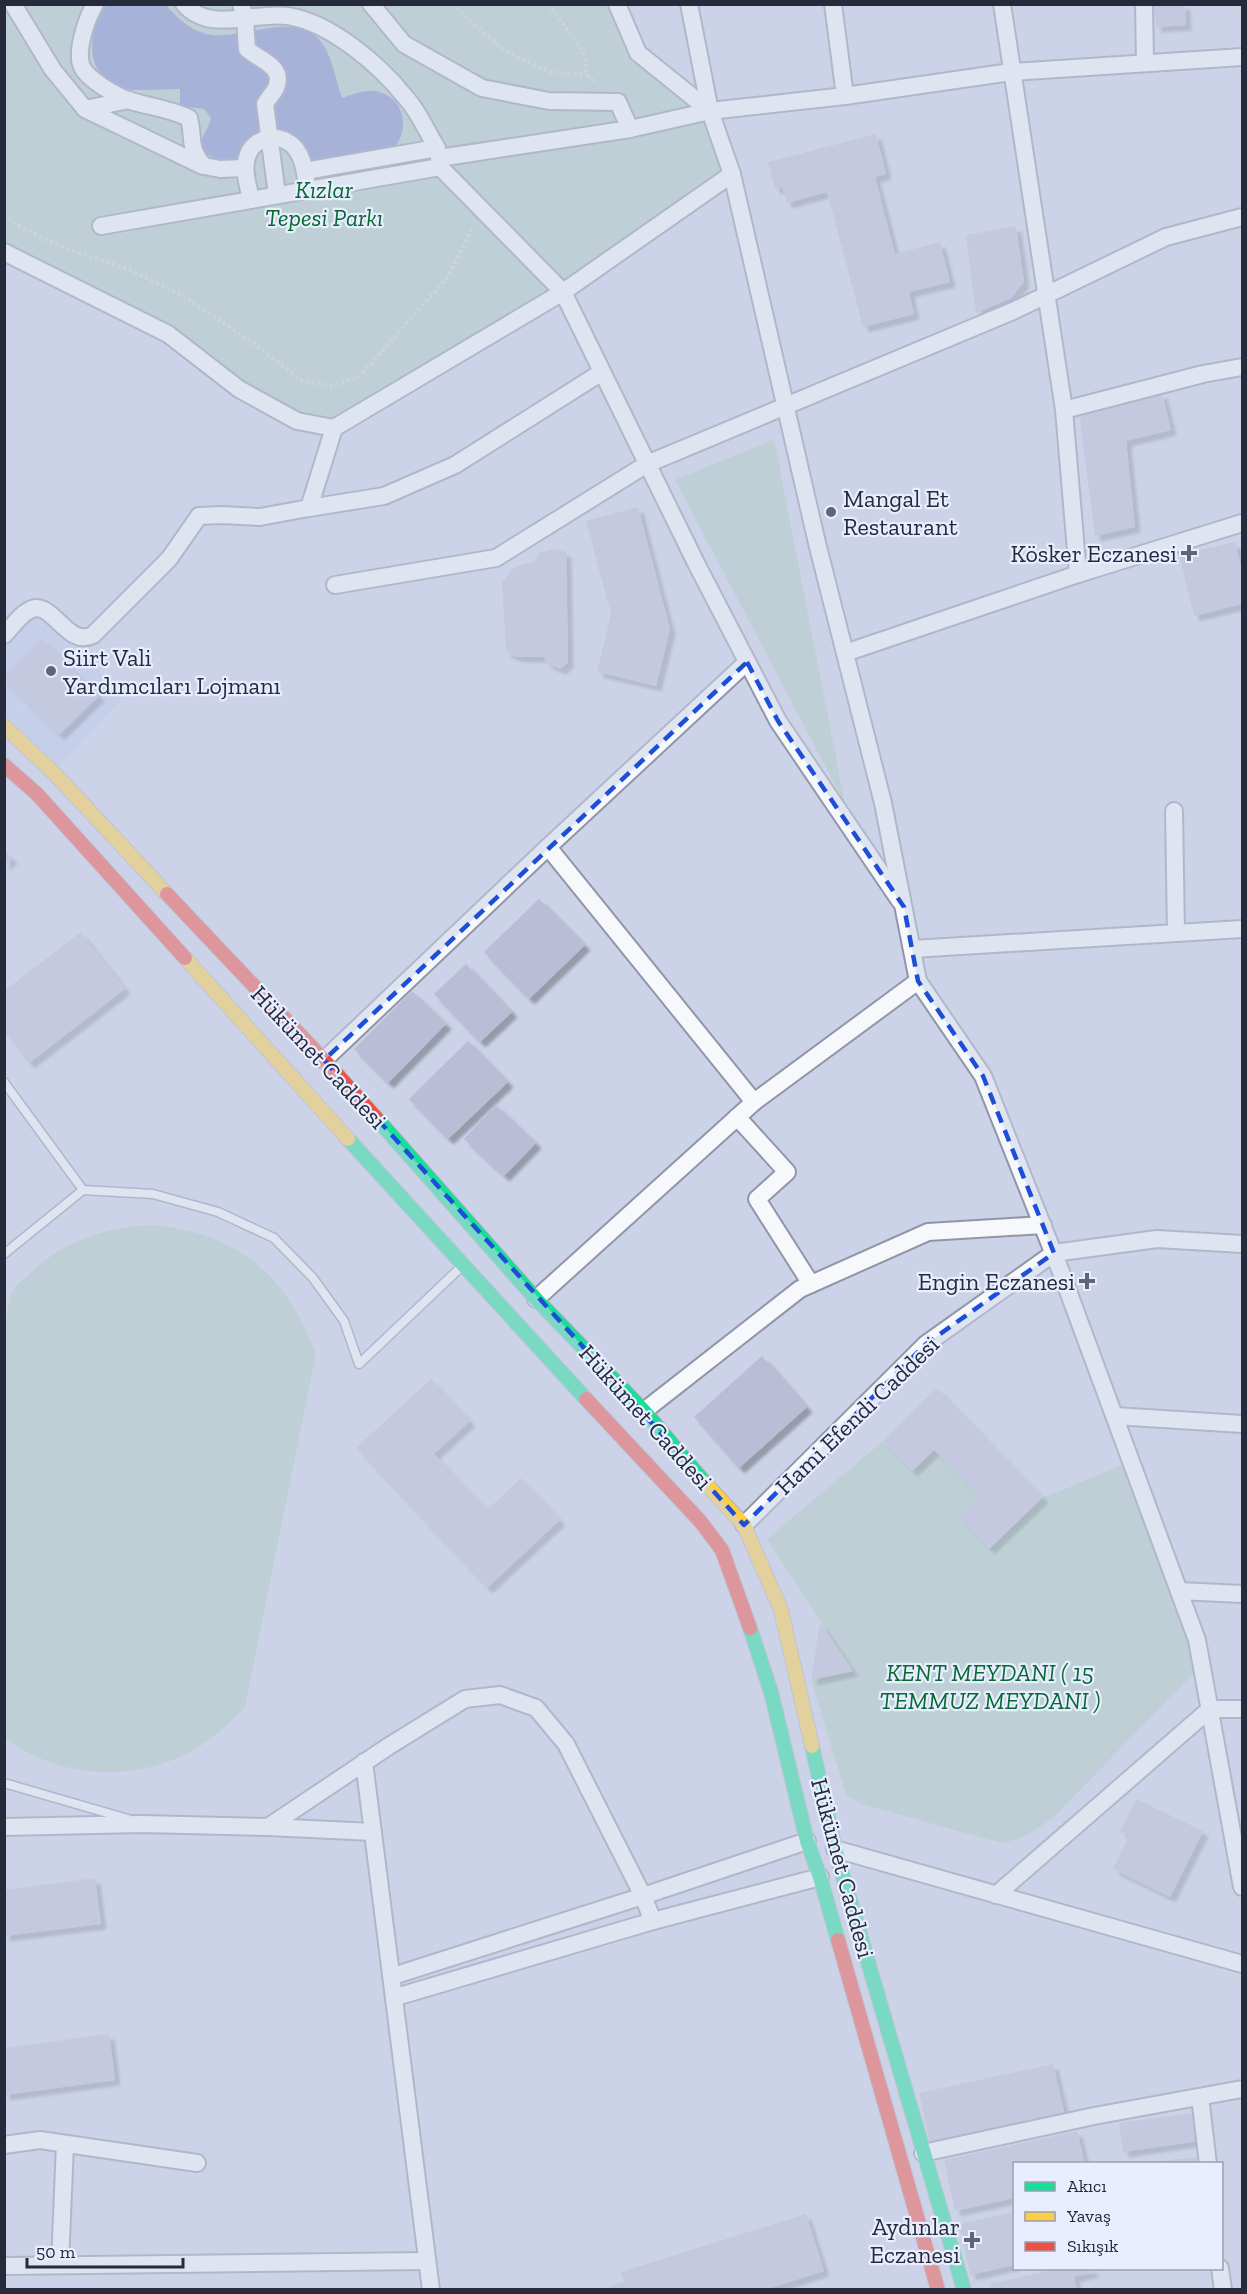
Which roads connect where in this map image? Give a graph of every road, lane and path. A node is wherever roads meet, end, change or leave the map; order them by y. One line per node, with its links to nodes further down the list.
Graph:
1 (13, 4): 20 (street)
2 (96, 4): 18 (street)
3 (184, 4): 12 (street)
4 (371, 4): 19 (street)
5 (452, 4): 16 (path)
6 (548, 4): 16 (path)
7 (617, 4): 21 (street)
8 (689, 4): 21 (street)
9 (833, 4): 17 (street)
10 (1002, 4): 15 (street)
11 (1144, 4): 14 (street)
12 (243, 11): 23 (street); 24 (street)
13 (1242, 57): 14 (street)
14 (1145, 63): 15 (street)
15 (1011, 72): 17 (street); 38 (street)
16 (586, 74): 19 (path)
17 (846, 96): 21 (street)
18 (129, 100): 20 (street); 25 (street)
19 (618, 102): 22 (street)
20 (85, 109): 25 (street)
21 (710, 111): 22 (street); 28 (street)
22 (630, 129): 24 (street)
23 (269, 138): 26 (street); 27 (street); 30 (street)
24 (439, 158): 27 (street); 29 (street); 32 (street)
25 (204, 166): 26 (street)
26 (245, 168): 31 (street)
27 (305, 171): 29 (street)
28 (732, 174): 37 (street); 41 (street)
29 (308, 189): 30 (street)
30 (277, 195): 31 (street)
31 (250, 199): 35 (street)
32 (483, 208): 33 (path); 37 (street)
33 (4, 214)
34 (1242, 217): 38 (street)
35 (100, 226)
36 (4, 252): 43 (street)
37 (563, 292): 40 (street); 43 (street)
38 (1045, 295): 41 (street); 42 (street)
39 (1242, 367): 42 (street)
40 (602, 372): 44 (street); 45 (street)
41 (785, 407): 44 (street); 50 (street)
42 (1064, 410): 47 (street)
43 (334, 428): 45 (street)
44 (647, 465): 48 (street); 51 (street)
45 (309, 508): 49 (street)
46 (1242, 524): 47 (street)
47 (1078, 574): 50 (street)
48 (335, 585)
49 (4, 635)
50 (845, 653): 56 (street)
51 (747, 662): 55 (street); 56 (street)
52 (4, 726): 61 (main road, Hükümet Caddesi)
53 (4, 765): 70 (main road)
54 (1174, 811): 58 (street)
55 (548, 847): 61 (street); 63 (street)
56 (904, 907): 59 (street)
57 (1242, 929): 58 (street)
58 (1176, 933): 59 (street)
59 (912, 949): 60 (street)
60 (918, 981): 63 (street); 66 (street)
61 (324, 1060): 72 (main road, Hükümet Caddesi)
62 (4, 1082): 65 (lane)
63 (754, 1102): 64 (street)
64 (737, 1118): 71 (street); 72 (street)
65 (84, 1190): 68 (lane); 70 (lane)
66 (1043, 1225): 69 (street); 71 (street)
67 (1242, 1244): 69 (street, Hami Efendi Caddesi)
68 (4, 1254)
69 (1054, 1254): 74 (street); 76 (street, Hami Efendi Caddesi)
70 (463, 1266): 87 (main road)
71 (811, 1284): 73 (street)
72 (536, 1299): 73 (main road, Hükümet Caddesi)
73 (644, 1411): 76 (main road, Hükümet Caddesi)
74 (1115, 1416): 75 (street); 77 (street)
75 (1242, 1424)
76 (744, 1525): 89 (main road, Hükümet Caddesi)
77 (1179, 1591): 78 (street); 79 (street)
78 (1242, 1594)
79 (1210, 1709): 80 (street); 88 (street); 92 (street)
80 (1242, 1709)
81 (364, 1762): 85 (street); 86 (street); 93 (street)
82 (4, 1783): 83 (lane)
83 (142, 1824): 84 (street); 85 (street)
84 (4, 1827)
85 (268, 1827): 86 (street)
86 (373, 1832): 96 (street)
87 (807, 1841): 90 (main road); 93 (street)
88 (1238, 1841): 91 (street)
89 (835, 1849): 92 (street); 102 (main road, Hükümet Caddesi)
90 (820, 1877): 94 (street); 110 (main road)
91 (1242, 1887)
92 (996, 1895): 95 (street)
93 (643, 1896): 94 (street); 96 (street)
94 (653, 1921): 97 (street)
95 (1242, 1964)
96 (393, 1976): 97 (street)
97 (396, 1997): 105 (street)
98 (1242, 2089): 99 (street)
99 (1200, 2097): 102 (street); 103 (street)
100 (65, 2144): 101 (street); 104 (street); 106 (street)
101 (4, 2145)
102 (923, 2153): 111 (main road, Hükümet Caddesi)
103 (1208, 2162)
104 (197, 2163)
105 (426, 2261): 106 (street); 109 (street)
106 (60, 2264): 107 (street)
107 (4, 2266)
108 (1220, 2270): 112 (street)
109 (431, 2289)
110 (938, 2289)
111 (964, 2289)
112 (1223, 2289)

